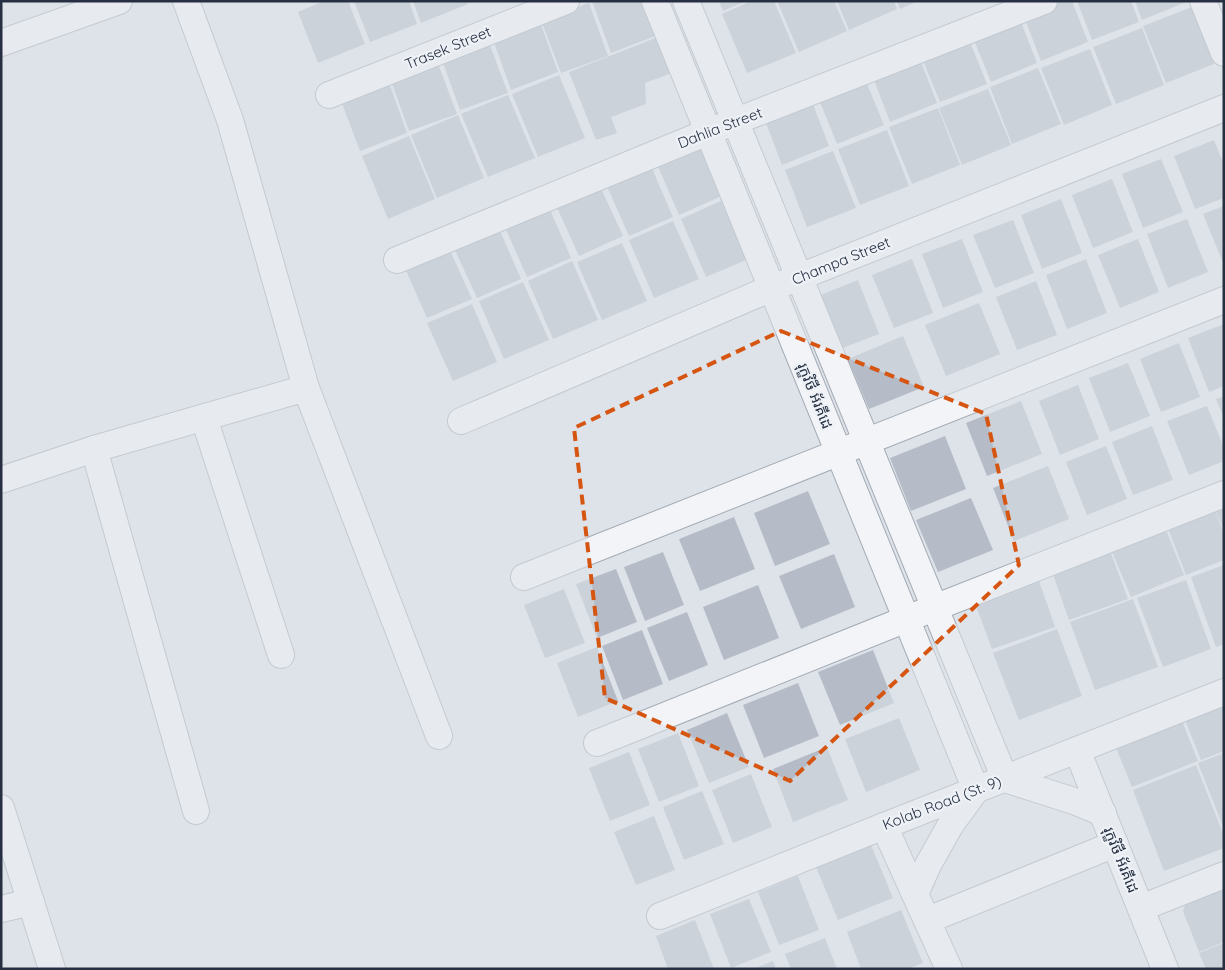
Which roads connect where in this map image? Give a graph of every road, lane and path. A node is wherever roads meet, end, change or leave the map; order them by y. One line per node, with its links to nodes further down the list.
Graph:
1 (119, 1): 8 (street)
2 (186, 1): 18 (street)
3 (566, 1): 10 (street, Trasek Street)
4 (655, 1): 13 (street, រុក្ខវិថី អ័រគីដេ)
5 (686, 1): 12 (street, រុក្ខវិថី អ័រគីដេ)
6 (1044, 1): 12 (street, Dahlia Street)
7 (1203, 1): 9 (street)
8 (1, 43)
9 (1224, 53)
10 (329, 95)
11 (1224, 108): 15 (street, Champa Street)
12 (736, 122): 13 (street, Dahlia Street); 15 (street, រុក្ខវិថី អ័រគីដេ)
13 (708, 132): 14 (street, Dahlia Street); 16 (street, រុក្ខវិថី អ័រគីដេ)
14 (397, 260)
15 (799, 278): 16 (street, Champa Street); 21 (street, រុក្ខវិថី អ័រគីដេ)
16 (772, 288): 20 (street, Champa Street); 23 (street, រុក្ខវិថី អ័រគីដេ)
17 (1224, 300): 21 (street)
18 (306, 388): 19 (street); 31 (street)
19 (204, 418): 22 (street); 29 (street)
20 (460, 421)
21 (866, 441): 23 (street); 27 (street, រុក្ខវិថី អ័រគីដេ)
22 (94, 449): 24 (street); 37 (street)
23 (838, 452): 26 (street); 28 (street, រុក្ខវិថី អ័រគីដេ)
24 (1, 480)
25 (1224, 494): 27 (street)
26 (524, 577)
27 (934, 608): 28 (street); 34 (street, រុក្ខវិថី អ័រគីដេ)
28 (906, 619): 32 (street); 35 (street, រុក្ខវិថី អ័រគីដេ)
29 (281, 655)
30 (1224, 692): 33 (street, Kolab Road (St. 9))
31 (439, 736)
32 (597, 743)
33 (1077, 750): 34 (street, Kolab Road (St. 9)); 38 (street, រុក្ខវិថី អ័រគីដេ)
34 (1005, 779): 35 (street, Kolab Road (St. 9)); 38 (street)
35 (976, 790): 39 (street, Kolab Road (St. 9)); 42 (street)
36 (1, 808): 43 (street)
37 (196, 812)
38 (1103, 813): 40 (street, រុក្ខវិថី អ័រគីដេ)
39 (884, 826): 42 (street); 46 (street, Kolab Road (St. 9))
40 (1115, 844): 44 (street, រុក្ខវិថី អ័រគីដេ); 47 (street)
41 (1224, 875): 44 (street)
42 (915, 894): 47 (street)
43 (31, 902): 45 (street); 48 (street)
44 (1140, 908): 50 (street, រុក្ខវិថី អ័រគីដេ)
45 (1, 909)
46 (660, 916)
47 (928, 920): 49 (street)
48 (52, 969)
49 (949, 969)
50 (1165, 969)

